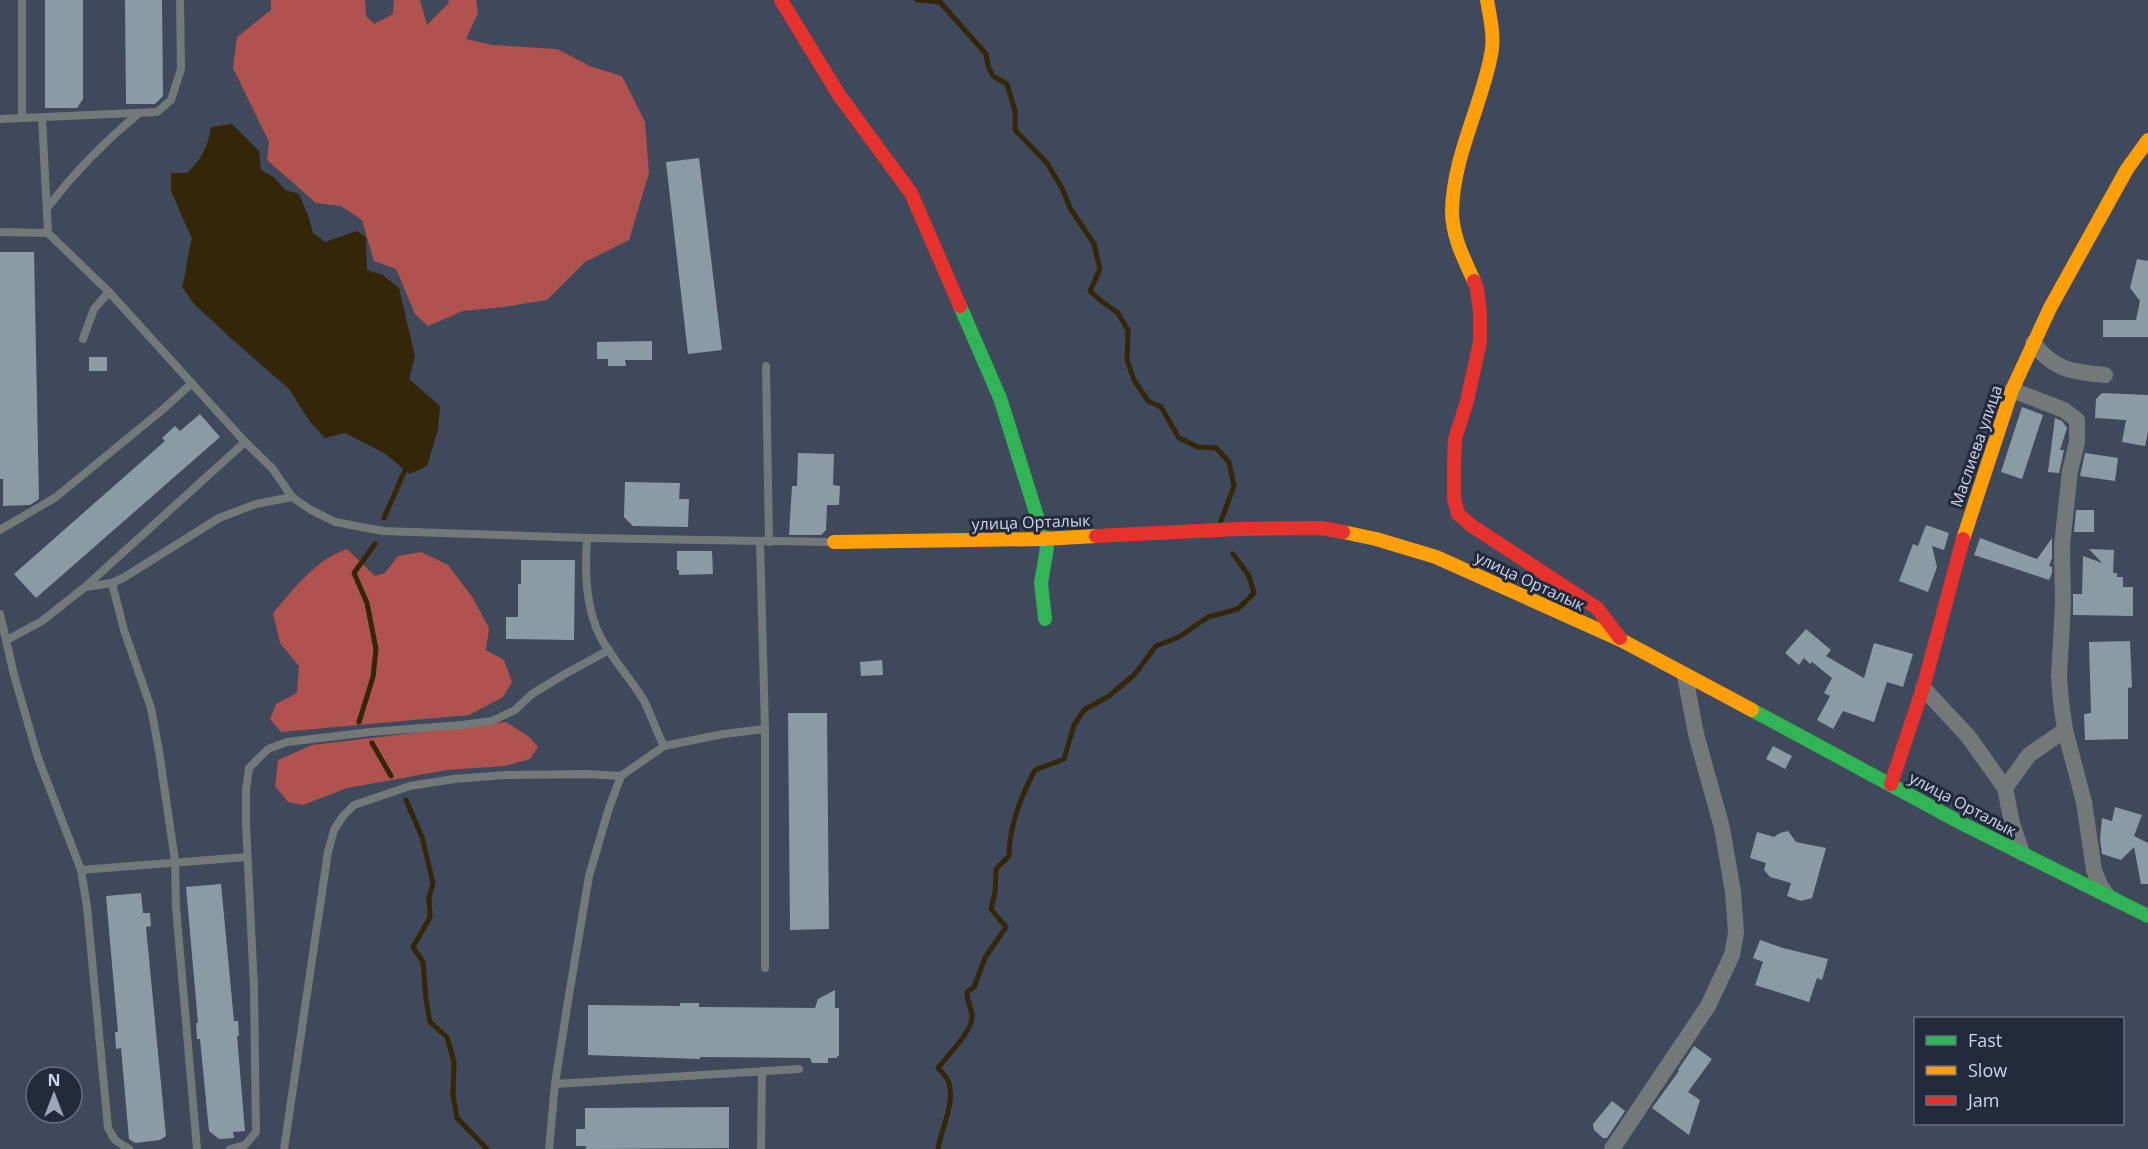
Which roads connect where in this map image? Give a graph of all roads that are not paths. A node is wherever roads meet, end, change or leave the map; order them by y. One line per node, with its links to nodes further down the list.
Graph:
1 (22, 0): 6 (lane)
2 (180, 0): 5 (lane)
3 (781, 0): 24 (street)
4 (1487, 0): 32 (street)
5 (138, 113): 7 (lane); 10 (lane)
6 (22, 118): 7 (lane); 8 (lane)
7 (42, 118): 10 (lane)
8 (0, 119)
9 (2148, 140): 15 (street, Маслиева улица)
10 (47, 208): 12 (lane)
11 (0, 232): 12 (lane)
12 (48, 233): 13 (lane)
13 (109, 292): 14 (lane); 18 (lane)
14 (83, 339)
15 (2033, 343): 17 (street); 19 (street, Маслиева улица)
16 (766, 366): 25 (lane)
17 (2105, 375)
18 (192, 383): 20 (lane); 22 (lane)
19 (2012, 390): 35 (street, Маслиева улица); 37 (street)
20 (245, 442): 21 (lane); 28 (lane)
21 (292, 497): 23 (lane); 27 (lane)
22 (0, 530)
23 (587, 538): 25 (lane); 33 (lane)
24 (1044, 539): 26 (street, улица Орталык); 30 (street); 32 (street, улица Орталык)
25 (765, 542): 26 (lane); 36 (lane)
26 (834, 542)
27 (112, 583): 28 (lane); 44 (lane)
28 (85, 587): 31 (lane)
29 (0, 614): 31 (lane)
30 (1045, 619)
31 (7, 640): 45 (lane)
32 (1621, 640): 34 (street, улица Орталык)
33 (609, 650): 38 (lane); 43 (lane)
34 (1685, 676): 40 (street, улица Орталык); 58 (street)
35 (1923, 688): 40 (street, Маслиева улица); 41 (street)
36 (765, 729): 38 (lane); 48 (lane)
37 (2065, 730): 41 (street); 46 (street)
38 (664, 746): 39 (lane)
39 (621, 776): 51 (lane); 55 (lane)
40 (1891, 784): 42 (street, улица Орталык)
41 (2005, 788): 42 (street)
42 (2022, 853): 46 (street, улица Орталык)
43 (247, 856): 44 (lane); 54 (lane)
44 (175, 861): 45 (lane); 53 (lane)
45 (81, 870): 52 (lane)
46 (2107, 895): 47 (street, улица Орталык)
47 (2148, 916)
48 (765, 968)
49 (799, 1069): 50 (lane)
50 (762, 1071): 51 (lane); 57 (lane)
51 (555, 1084): 56 (lane)
52 (129, 1149)
53 (197, 1149)
54 (230, 1149)
55 (284, 1149)
56 (549, 1149)
57 (761, 1149)
58 (1612, 1149)

